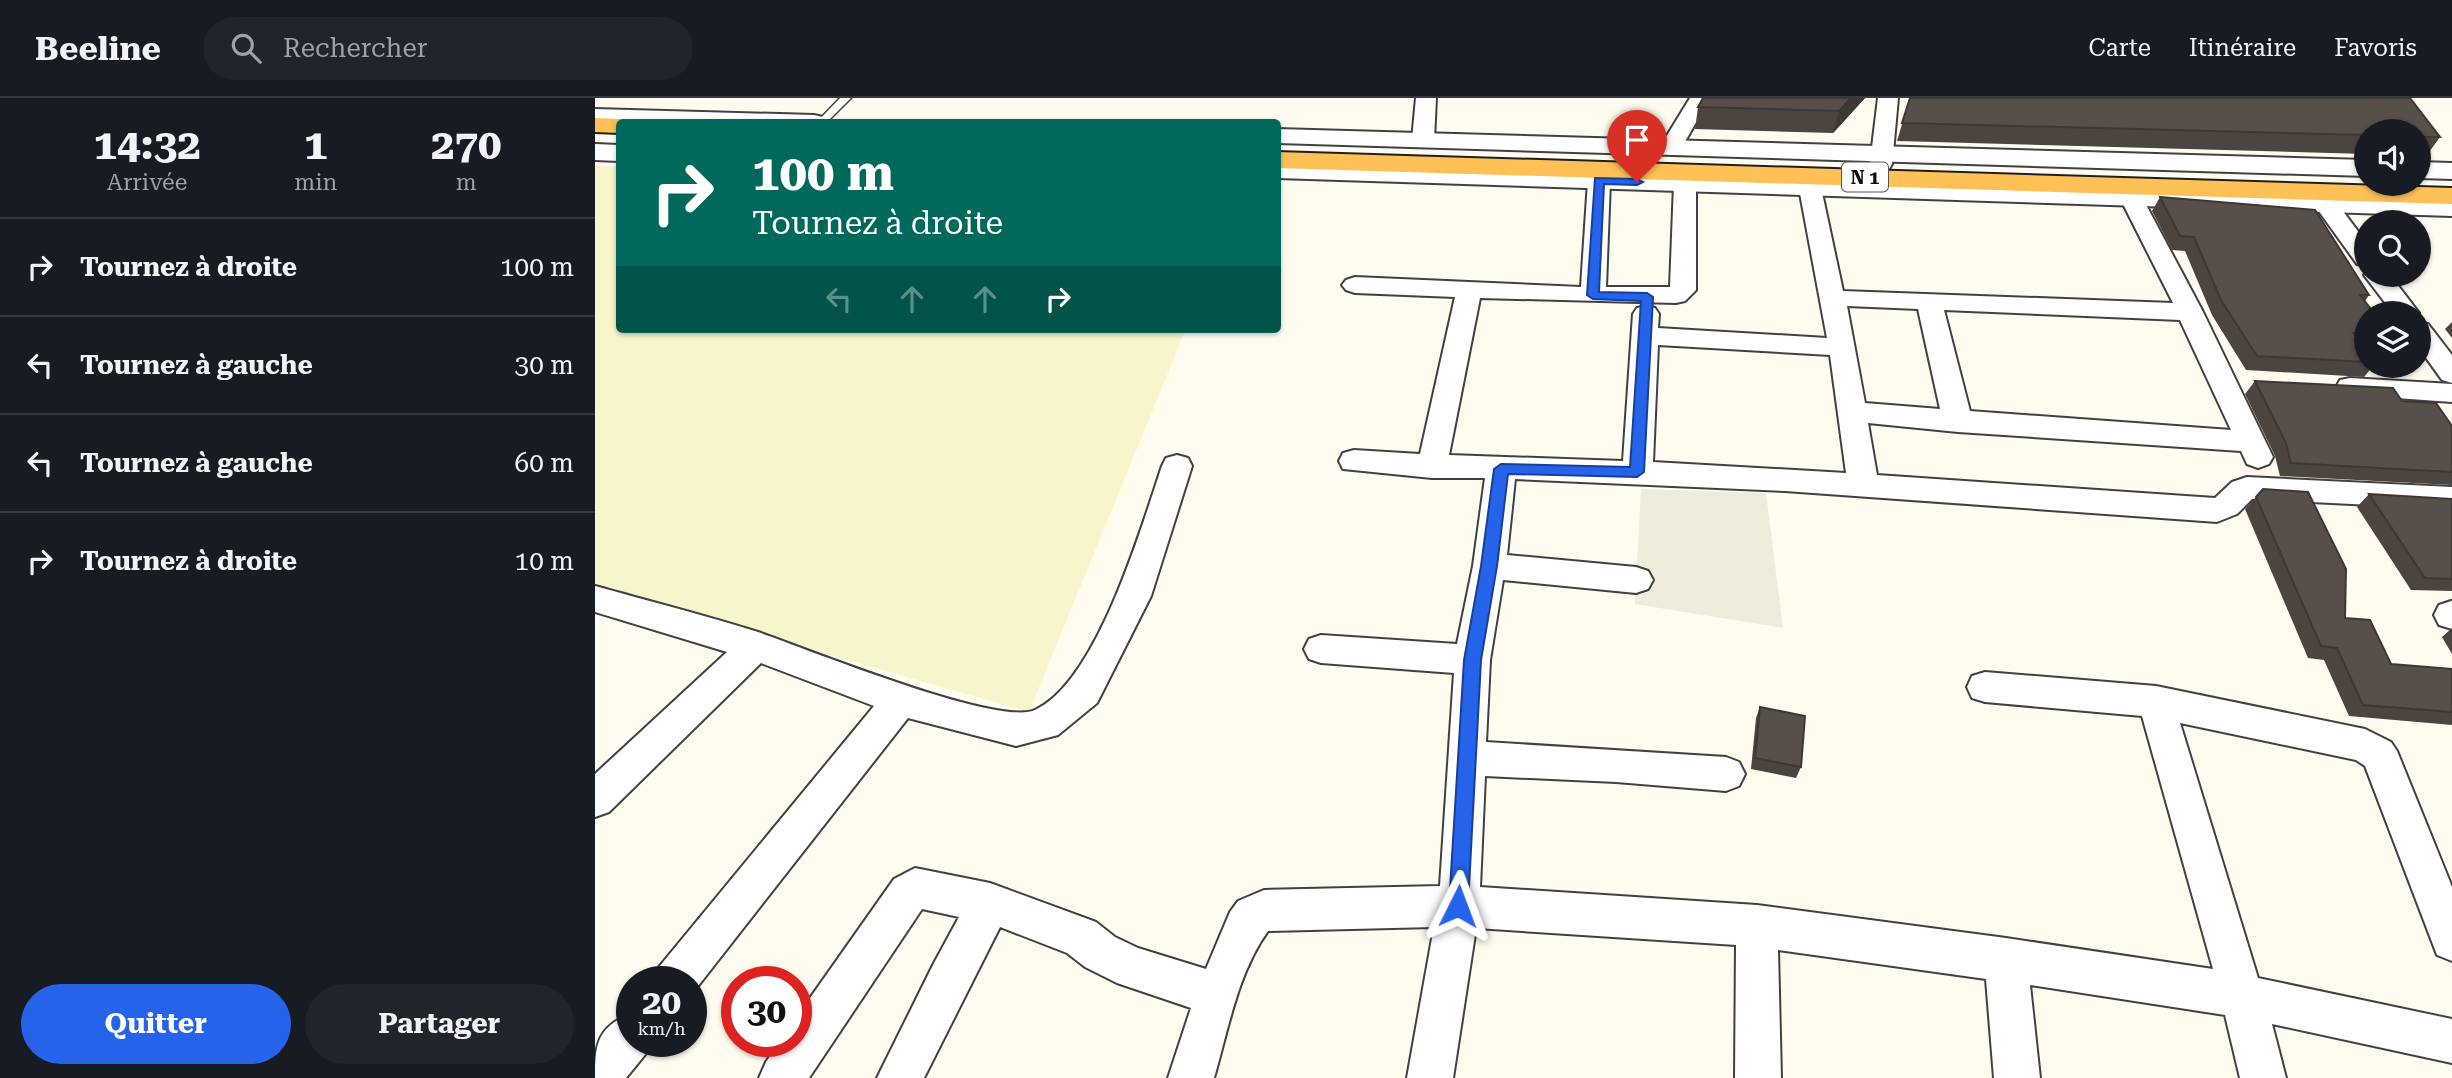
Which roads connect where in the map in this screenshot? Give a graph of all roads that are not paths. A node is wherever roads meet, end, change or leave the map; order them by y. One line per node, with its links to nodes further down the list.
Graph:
1 (846, 98): 7 (lane)
2 (1426, 98): 13 (street)
3 (1700, 98): 15 (street)
4 (1888, 98): 18 (street)
5 (595, 116): 6 (street)
6 (704, 119)
7 (825, 119)
8 (595, 125): 9 (highway)
9 (616, 126)
10 (1281, 136): 13 (street)
11 (595, 140): 12 (highway)
12 (616, 141)
13 (1423, 141): 15 (street)
14 (1281, 146): 18 (highway, N 1)
15 (1671, 147): 18 (street)
16 (595, 152): 17 (street)
17 (616, 153)
18 (1881, 158): 20 (street); 24 (highway, N 1)
19 (1281, 160): 30 (highway, N 1)
20 (2354, 168)
21 (1281, 170): 26 (street)
22 (2431, 170): 23 (street)
23 (2452, 171)
24 (2354, 178)
25 (2431, 180): 27 (highway)
26 (1599, 181): 28 (street); 38 (street)
27 (2452, 181)
28 (1685, 184): 29 (street); 39 (street)
29 (1810, 188): 30 (street); 40 (street)
30 (2128, 191): 31 (highway, N 1); 32 (street); 43 (street)
31 (2452, 196)
32 (2325, 203): 33 (street); 34 (street)
33 (2452, 208)
34 (2354, 243)
35 (1355, 285): 37 (street)
36 (2386, 287): 41 (street)
37 (1469, 289): 38 (street); 57 (street)
38 (1593, 295): 39 (street)
39 (1647, 297): 44 (street)
40 (1832, 298): 42 (street); 46 (street)
41 (2397, 301)
42 (1929, 303): 43 (street); 53 (street)
43 (2190, 312): 48 (street)
44 (1645, 336): 46 (street); 59 (street)
45 (2431, 346): 47 (street)
46 (1842, 347): 52 (street)
47 (2452, 374)
48 (2223, 381): 49 (street); 54 (street)
49 (2256, 382)
50 (2330, 386): 51 (street)
51 (2452, 393)
52 (1853, 412): 53 (street); 60 (street)
53 (1958, 422): 54 (street)
54 (2251, 442): 61 (street)
55 (1354, 461): 57 (street)
56 (1177, 466): 70 (street)
57 (1432, 467): 58 (street)
58 (1501, 469): 59 (street); 63 (street)
59 (1637, 472): 60 (street)
60 (1863, 485): 61 (street)
61 (2273, 487): 62 (street)
62 (2452, 498)
63 (1489, 566): 64 (street); 68 (street)
64 (1636, 580)
65 (598, 604): 66 (street)
66 (756, 646): 70 (street); 74 (street)
67 (1321, 649): 68 (street)
68 (1472, 660): 72 (street)
69 (1985, 687): 71 (street)
70 (900, 700): 80 (street)
71 (2156, 702): 78 (street); 82 (street)
72 (1466, 758): 73 (street); 76 (street)
73 (1726, 774)
74 (595, 799)
75 (990, 903): 81 (street); 86 (street); 87 (street)
76 (1458, 906): 77 (street); 81 (street); 89 (street)
77 (1757, 926): 79 (street); 90 (street)
78 (2452, 940)
79 (2006, 959): 82 (street); 91 (street)
80 (687, 966)
81 (1217, 994): 88 (street)
82 (2242, 996): 83 (street); 92 (street)
83 (2452, 1041)
84 (616, 1055): 85 (street)
85 (597, 1078)
86 (782, 1078)
87 (900, 1078)
88 (1191, 1078)
89 (1430, 1078)
90 (1758, 1078)
91 (2017, 1078)
92 (2263, 1078)

